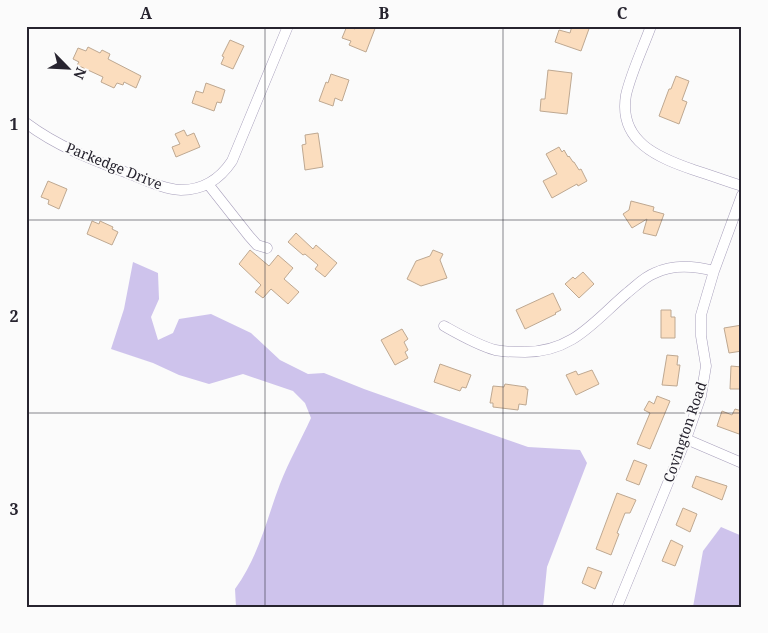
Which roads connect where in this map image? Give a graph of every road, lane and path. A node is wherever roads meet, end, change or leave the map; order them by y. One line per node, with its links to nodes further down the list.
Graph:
1 (288, 26): 4 (street, Parkedge Drive)
2 (651, 26): 5 (street)
3 (26, 123): 4 (street, Parkedge Drive)
4 (208, 184): 7 (street)
5 (742, 186)
6 (742, 195): 8 (street, Covington Road)
7 (268, 248)
8 (714, 270): 9 (street); 10 (street, Covington Road)
9 (444, 326)
10 (686, 440): 11 (street); 12 (street, Covington Road)
11 (742, 463)
12 (617, 607)

